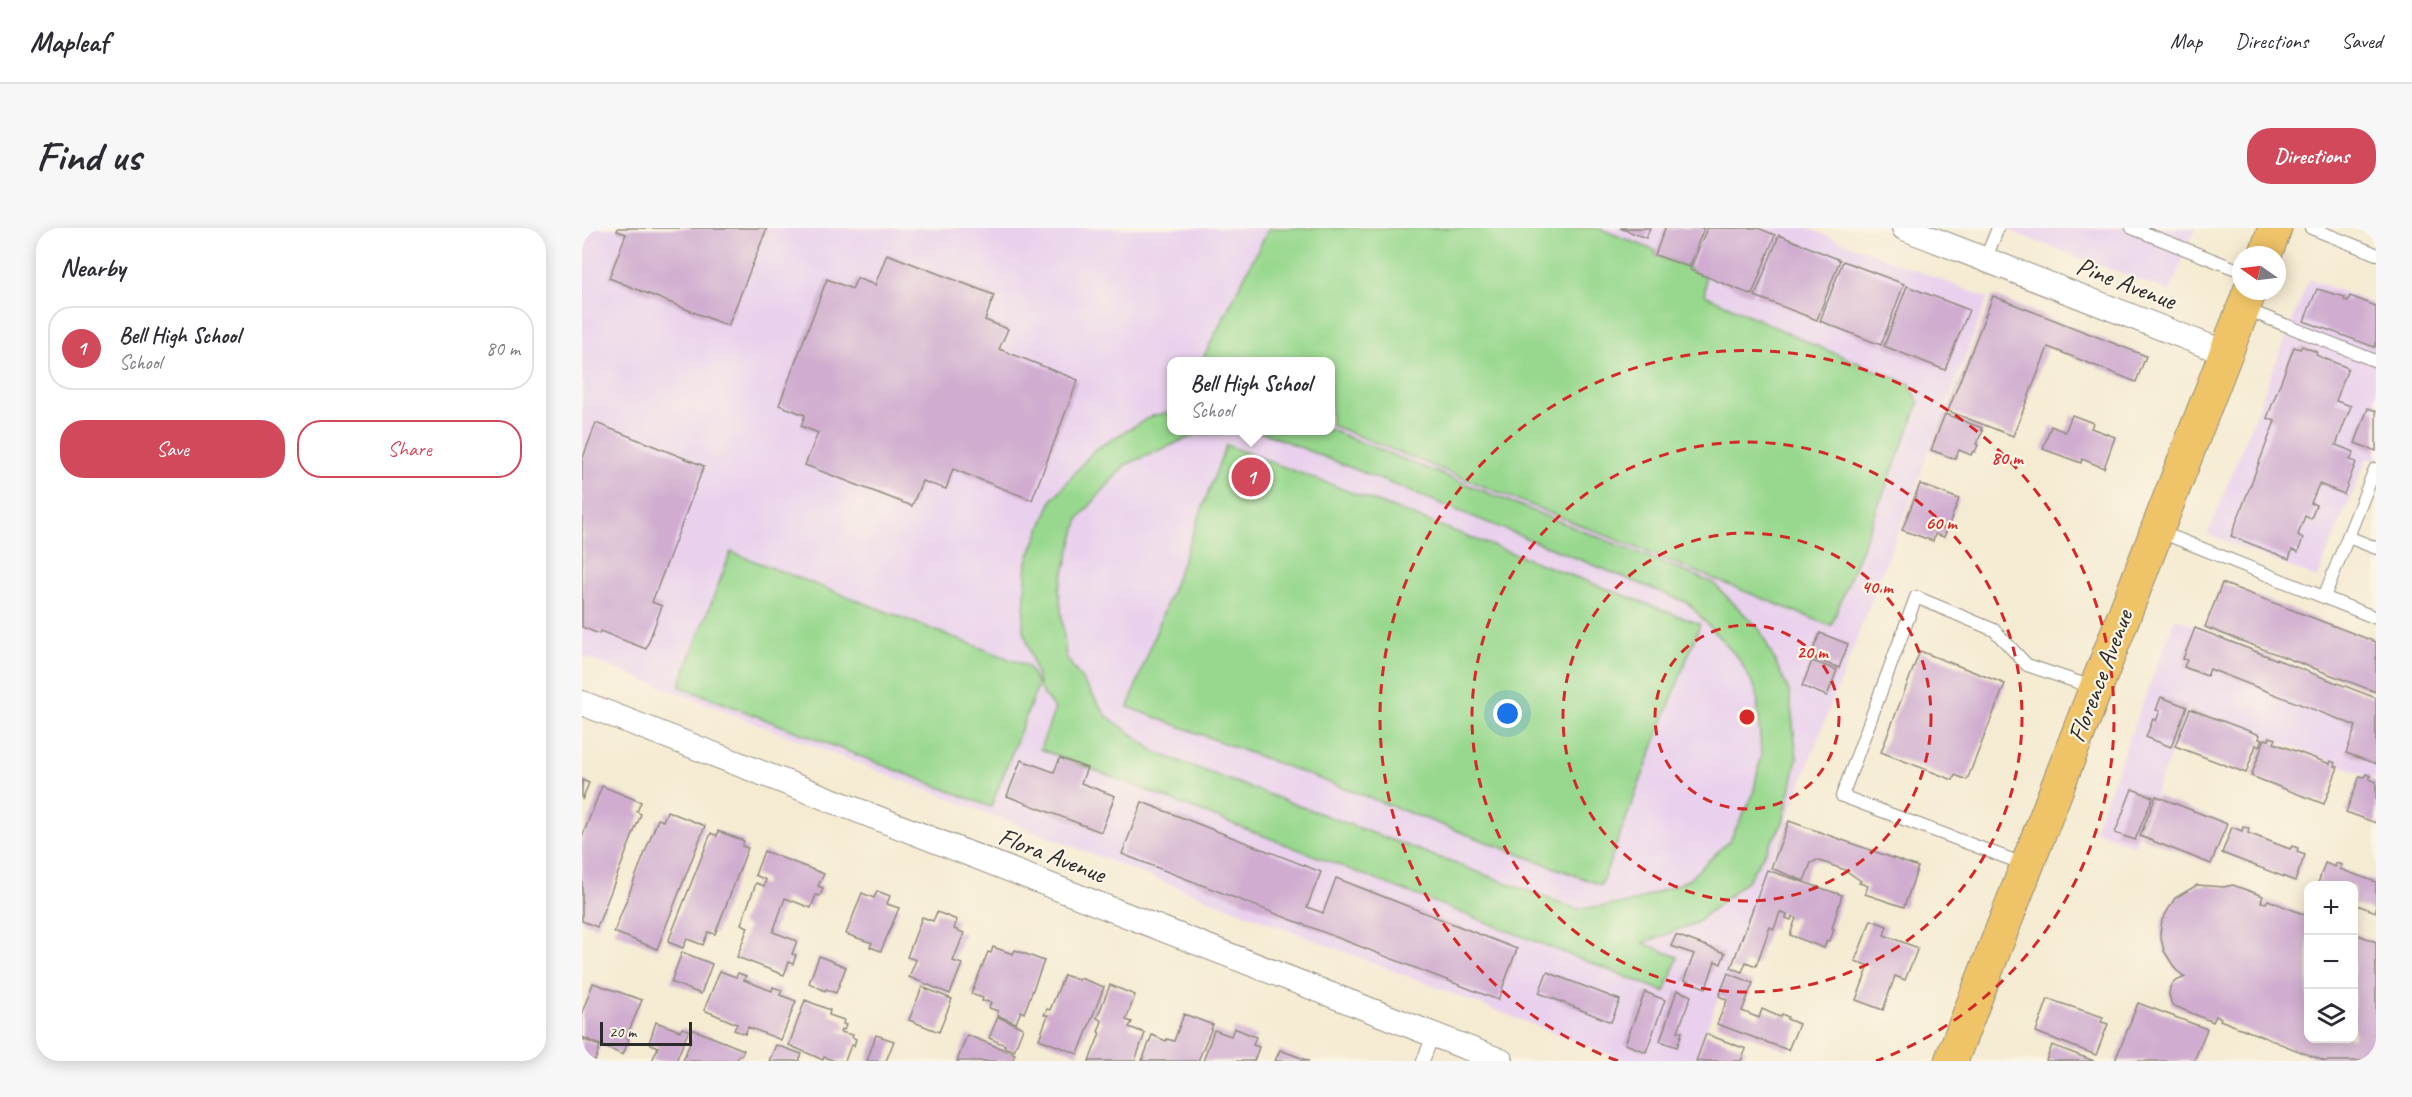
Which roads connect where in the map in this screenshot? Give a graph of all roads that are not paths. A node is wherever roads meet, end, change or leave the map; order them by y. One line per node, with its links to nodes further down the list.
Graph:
1 (1904, 228): 8 (street, Pine Avenue)
2 (1998, 228): 8 (lane)
3 (2132, 228): 9 (lane)
4 (2275, 228): 6 (main road)
5 (2311, 228): 7 (lane)
6 (2268, 246)
7 (2376, 254)
8 (1985, 260): 11 (street, Pine Avenue)
9 (2232, 267)
10 (2247, 300): 11 (main road, Florence Avenue); 12 (lane)
11 (2226, 353): 14 (main road, Florence Avenue)
12 (2376, 361)
13 (2375, 469): 15 (lane)
14 (2157, 531): 17 (lane); 19 (main road, Florence Avenue)
15 (2348, 537): 16 (lane); 17 (lane)
16 (2376, 548)
17 (2324, 597): 18 (lane)
18 (2376, 618)
19 (2096, 688): 21 (main road, Florence Avenue); 21 (lane)
20 (582, 703): 22 (street, Flora Avenue)
21 (2027, 866): 25 (main road, Florence Avenue)
22 (1433, 1035): 23 (lane); 24 (street, Flora Avenue)
23 (1422, 1061)
24 (1502, 1061)
25 (1951, 1061)

